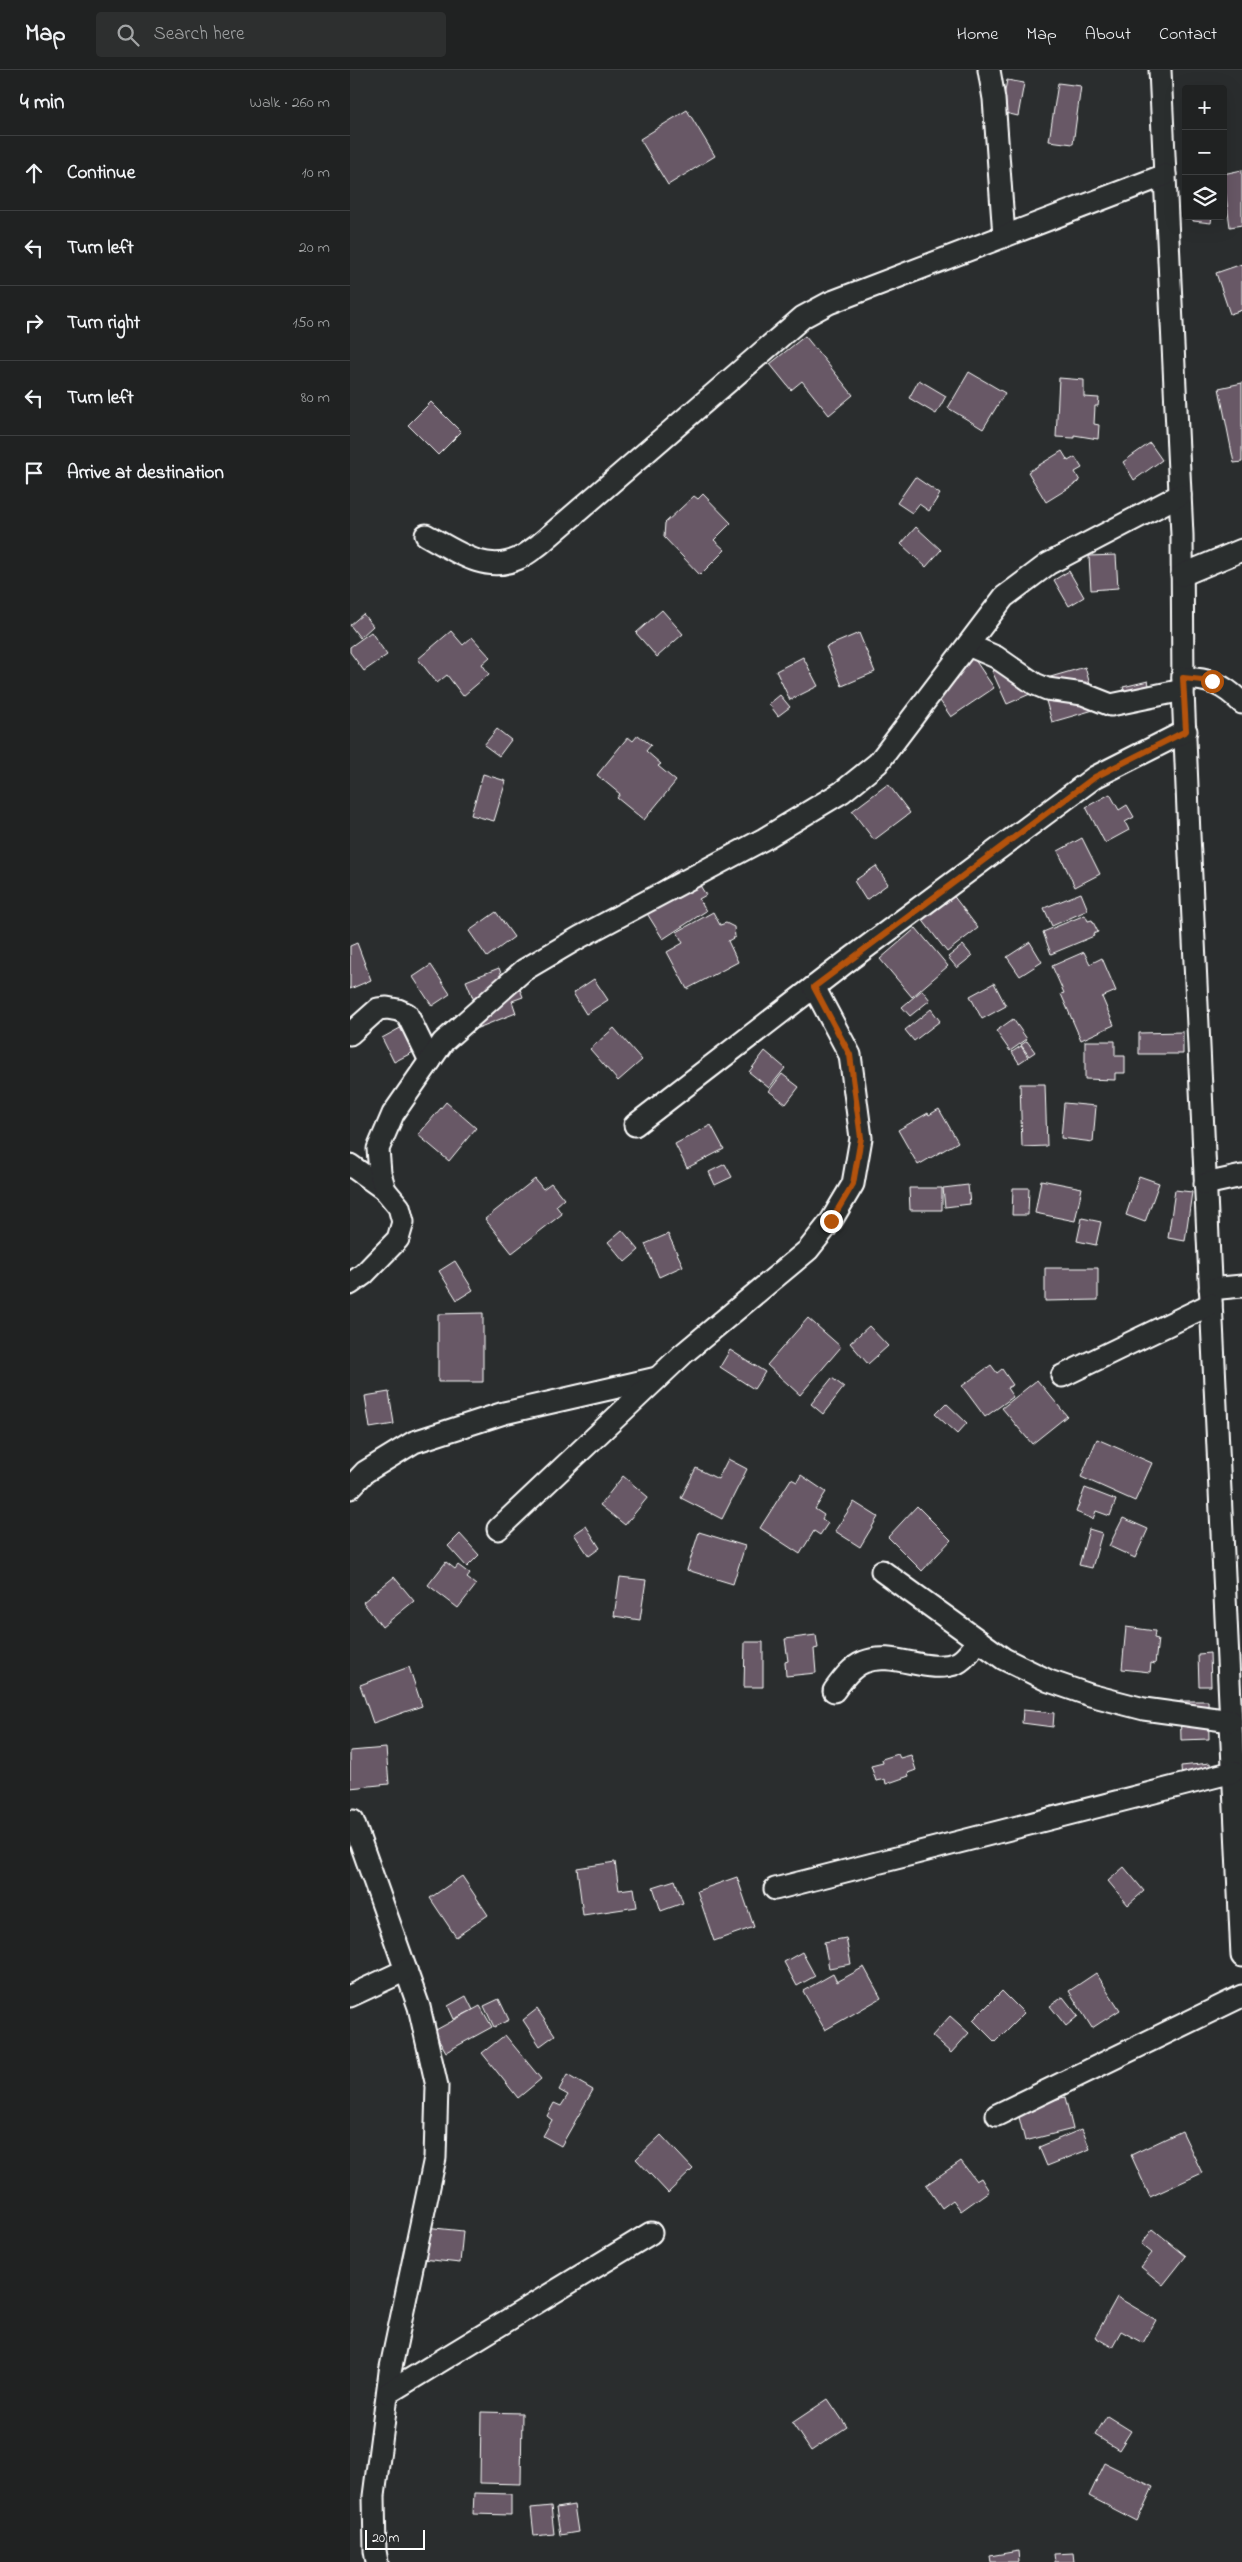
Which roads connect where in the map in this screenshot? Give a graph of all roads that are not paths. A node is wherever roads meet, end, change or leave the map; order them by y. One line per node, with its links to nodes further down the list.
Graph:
1 (989, 70): 4 (street)
2 (1160, 70): 3 (street)
3 (1164, 175): 4 (street); 5 (street)
4 (1004, 236): 6 (street)
5 (1180, 494): 8 (street); 9 (street)
6 (426, 535)
7 (1242, 550): 8 (street)
8 (1182, 575): 10 (street)
9 (968, 645): 10 (street); 15 (street)
10 (1183, 684): 11 (street); 12 (street)
11 (1242, 703)
12 (1186, 731): 13 (street); 19 (street)
13 (814, 987): 16 (street); 25 (street)
14 (350, 1034): 15 (street)
15 (430, 1061): 20 (street)
16 (635, 1125)
17 (350, 1165): 20 (street)
18 (1242, 1176): 19 (street)
19 (1205, 1184): 23 (street)
20 (385, 1190): 21 (street)
21 (350, 1284)
22 (1242, 1286): 23 (street)
23 (1210, 1296): 24 (street); 31 (street)
24 (1062, 1376)
25 (658, 1378): 26 (street); 27 (street)
26 (350, 1488)
27 (498, 1529)
28 (882, 1571): 29 (street)
29 (979, 1641): 30 (street); 31 (street)
30 (834, 1691)
31 (1230, 1721): 32 (street)
32 (1233, 1772): 34 (street); 35 (street)
33 (353, 1822): 37 (street)
34 (1239, 1844): 36 (street)
35 (775, 1889)
36 (1242, 1956)
37 (406, 1970): 38 (street); 42 (street)
38 (350, 1996)
39 (1242, 1996): 40 (street)
40 (998, 2115)
41 (650, 2233): 42 (street)
42 (388, 2393): 43 (street)
43 (377, 2562)

